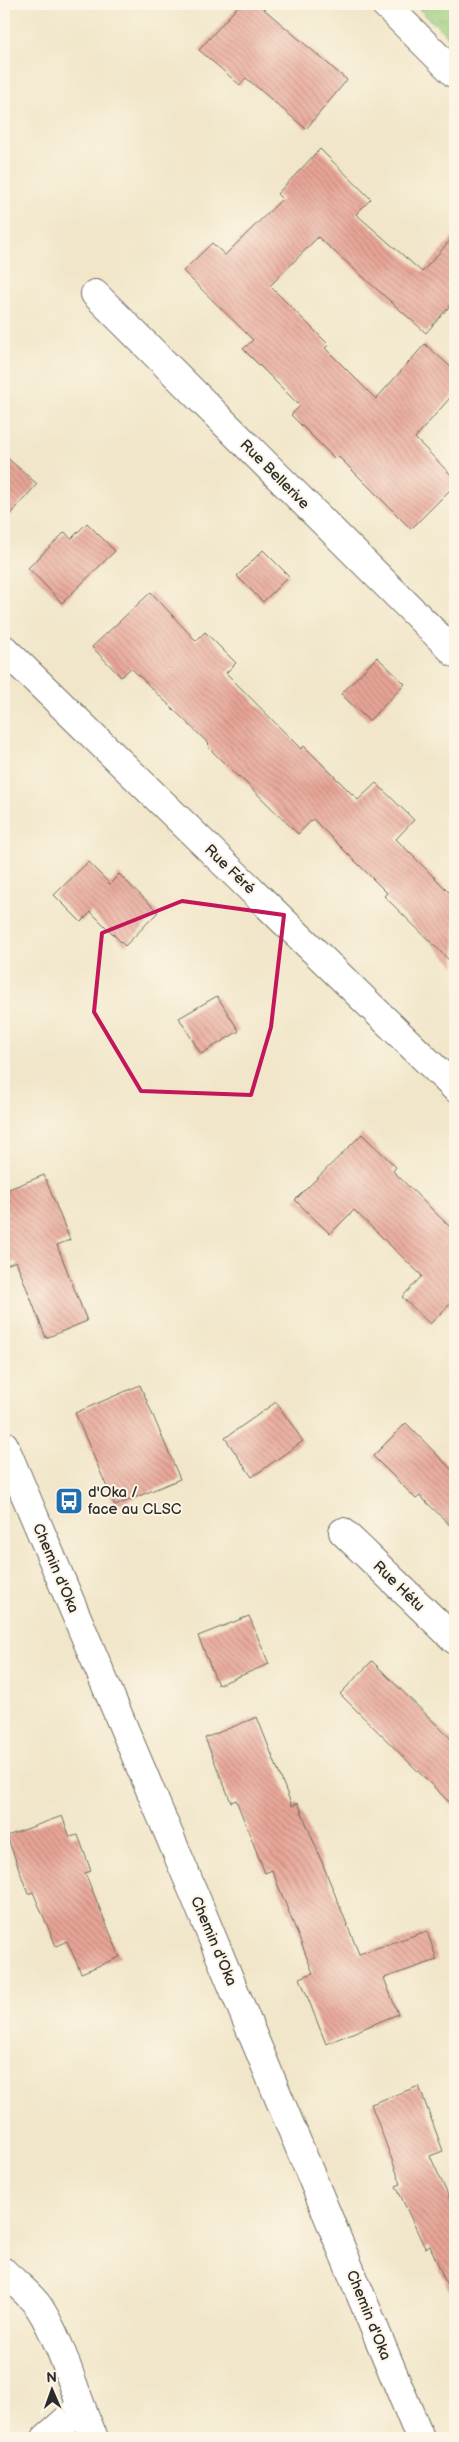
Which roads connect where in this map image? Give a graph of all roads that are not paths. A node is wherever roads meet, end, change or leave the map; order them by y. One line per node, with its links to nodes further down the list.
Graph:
1 (386, 4): 2 (street)
2 (455, 74)
3 (95, 294): 5 (street, Rue Bellerive)
4 (4, 649): 6 (street, Rue Féré)
5 (455, 653)
6 (455, 1088)
7 (4, 1445): 14 (street, Chemin d'Oka)
8 (343, 1532): 9 (street, Rue Hétu)
9 (455, 1640)
10 (4, 2272): 11 (street)
11 (80, 2408): 12 (street); 13 (street)
12 (46, 2438)
13 (94, 2438)
14 (420, 2438)

